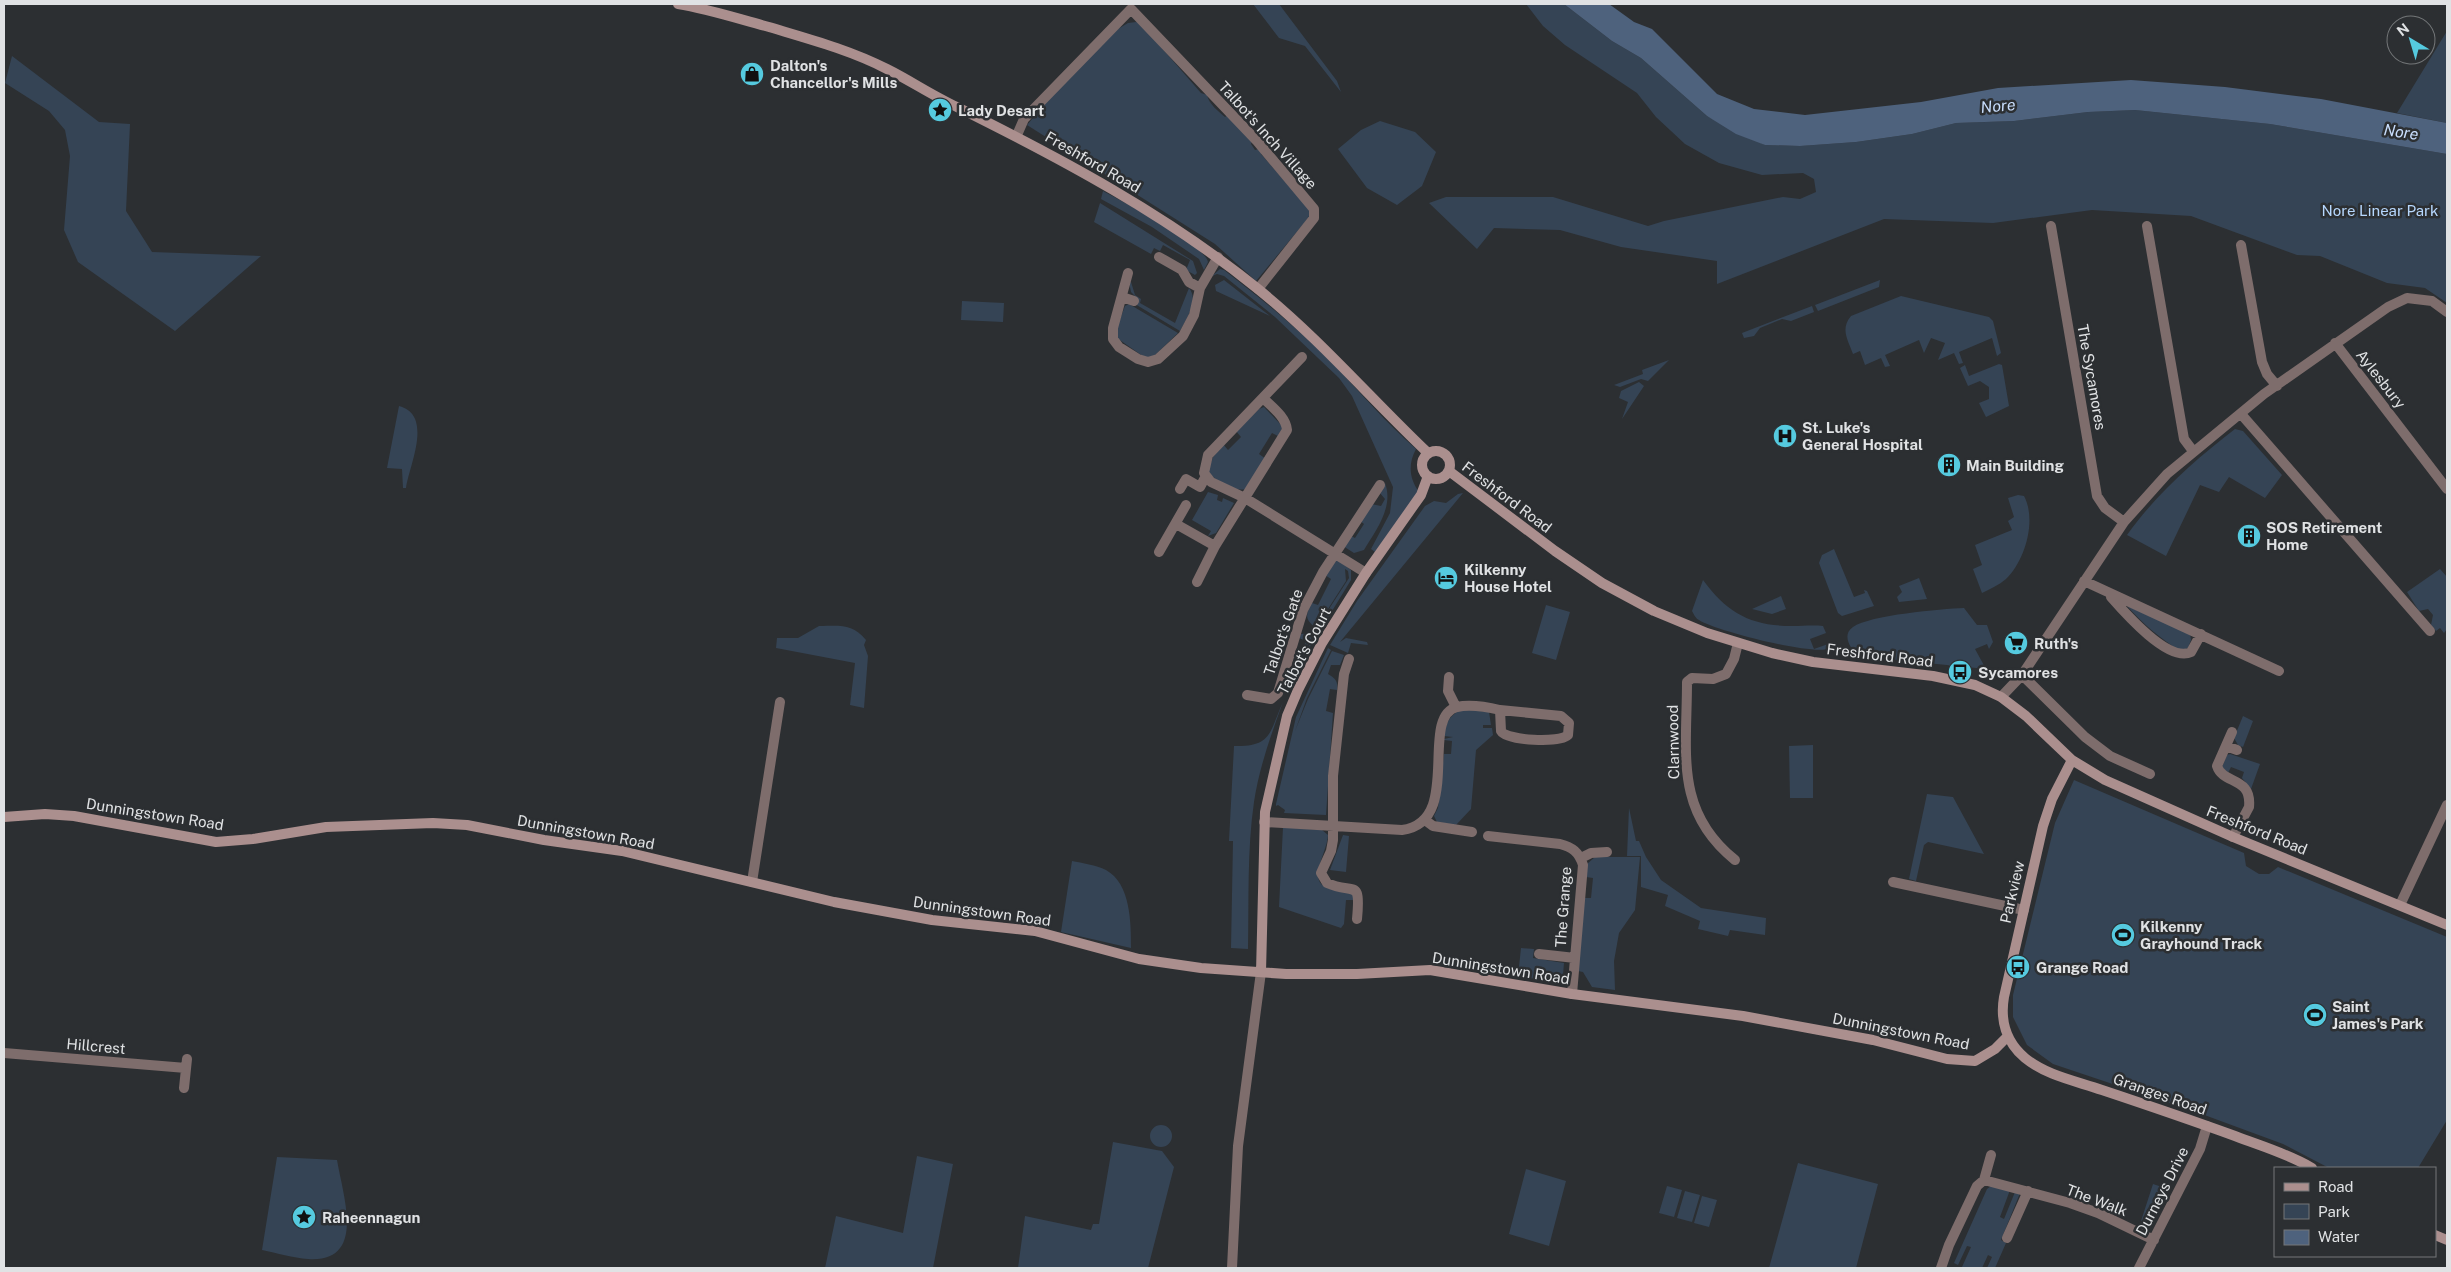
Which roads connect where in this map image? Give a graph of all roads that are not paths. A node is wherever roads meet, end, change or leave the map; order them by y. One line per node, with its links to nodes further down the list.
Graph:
1 (678, 4): 3 (street, Freshford Road)
2 (1132, 5): 3 (street, Talbot's Inch Village); 11 (street, Talbot's Inch Village)
3 (1017, 135): 8 (street, Freshford Road)
4 (2051, 226): 30 (street, The Sycamores)
5 (2147, 226): 20 (street)
6 (2241, 245): 17 (street)
7 (1159, 257): 10 (street)
8 (1218, 257): 10 (street); 11 (street, Freshford Road)
9 (1128, 273): 12 (street)
10 (1200, 288): 12 (street)
11 (1258, 289): 21 (street, Freshford Road)
12 (1122, 297): 13 (street)
13 (1134, 301)
14 (2447, 312): 15 (street)
15 (2335, 343): 17 (street, Aylesbury); 27 (street, Aylesbury)
16 (1302, 357): 18 (street)
17 (2277, 386): 19 (street, Aylesbury)
18 (1262, 398): 23 (street); 28 (street)
19 (2241, 414): 20 (street); 39 (street)
20 (2193, 451): 30 (street)
21 (1428, 453): 22 (street, Freshford Road); 24 (street)
22 (1449, 471): 24 (street, Freshford Road); 41 (street, Freshford Road)
23 (1206, 476): 26 (street); 28 (street)
24 (1428, 476): 35 (street, Talbot's Court)
25 (1380, 484): 34 (street, Talbot's Gate)
26 (1180, 489)
27 (2447, 489)
28 (1245, 498): 32 (street); 34 (street)
29 (1186, 505): 31 (street)
30 (2124, 522): 36 (street)
31 (1176, 524): 32 (street); 33 (street)
32 (1215, 546): 37 (street)
33 (1160, 552)
34 (1335, 552): 35 (street); 46 (street, Talbot's Gate)
35 (1366, 573): 59 (street, Talbot's Court)
36 (2084, 581): 38 (street); 44 (street)
37 (1197, 582)
38 (2109, 594): 40 (street); 40 (street)
39 (2430, 631)
40 (2201, 634): 43 (street)
41 (1738, 643): 47 (street, Freshford Road); 66 (street, Clarnwood)
42 (1349, 659): 60 (street)
43 (2279, 671)
44 (2022, 675): 47 (street); 55 (street)
45 (1449, 676): 49 (street)
46 (1247, 695)
47 (2002, 697): 54 (street, Freshford Road)
48 (780, 702): 67 (street)
49 (1456, 707): 50 (street); 58 (street)
50 (1500, 710): 50 (street)
51 (2232, 732): 52 (street)
52 (2226, 746): 53 (street); 63 (street)
53 (2238, 750)
54 (2072, 760): 63 (street, Freshford Road); 70 (street, Parkview)
55 (2150, 774)
56 (2447, 805): 69 (street)
57 (4, 817): 67 (street, Dunningstown Road)
58 (1425, 820): 60 (street); 61 (street)
59 (1264, 822): 60 (street); 75 (street, Talbot's Court)
60 (1333, 827): 71 (street)
61 (1468, 829)
62 (1488, 836): 65 (street, The Grange)
63 (2233, 837): 69 (street, Freshford Road)
64 (1608, 852): 65 (street, The Grange)
65 (1581, 858): 74 (street, The Grange)
66 (1735, 860)
67 (752, 882): 75 (street, Dunningstown Road)
68 (1893, 882): 70 (street)
69 (2400, 905): 72 (street, Freshford Road)
70 (2024, 910): 77 (street, Parkview)
71 (1357, 920)
72 (2447, 925)
73 (1539, 954): 74 (street, The Grange)
74 (1575, 958): 76 (street, The Grange)
75 (1261, 972): 76 (street, Dunningstown Road); 88 (street)
76 (1572, 994): 77 (street, Dunningstown Road)
77 (2008, 1036): 80 (street, Granges Road)
78 (4, 1053): 79 (street, Hillcrest)
79 (184, 1088)
80 (2207, 1126): 82 (street, Granges Road); 86 (street, Durneys Drive)
81 (1991, 1155): 83 (street)
82 (2310, 1167)
83 (1984, 1180): 84 (street, The Walk); 87 (street)
84 (2028, 1192): 85 (street); 86 (street, The Walk)
85 (2006, 1238)
86 (2154, 1240): 89 (street, Durneys Drive)
87 (1945, 1267)
88 (1232, 1268)
89 (2139, 1268)

